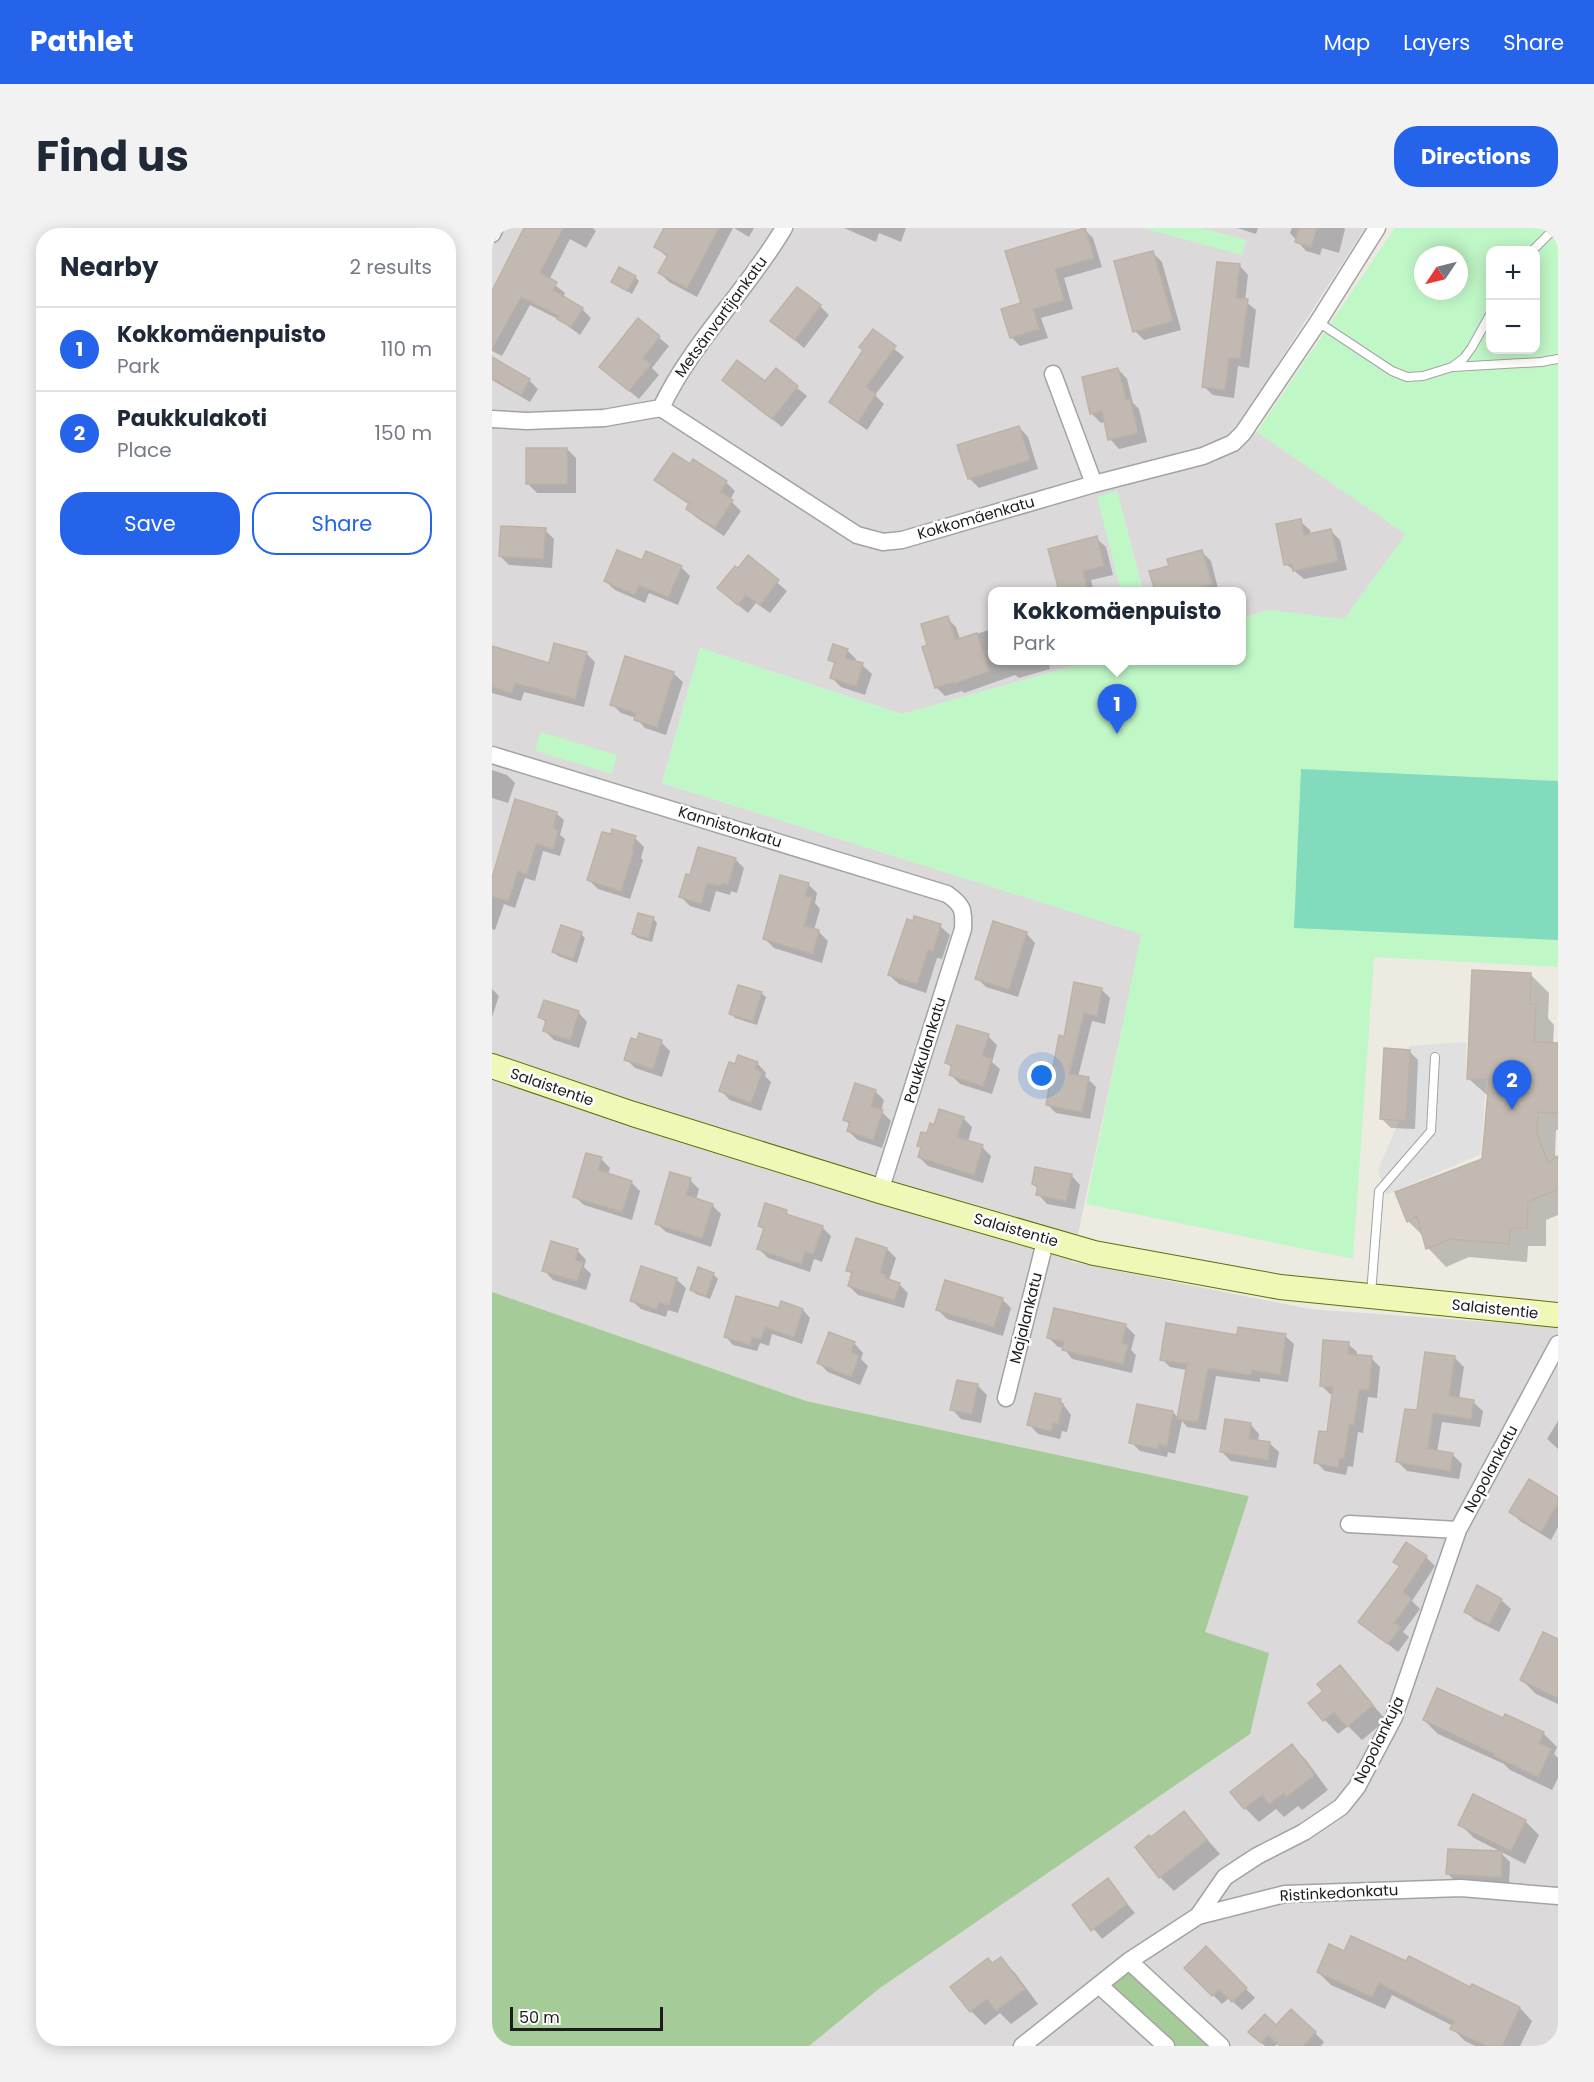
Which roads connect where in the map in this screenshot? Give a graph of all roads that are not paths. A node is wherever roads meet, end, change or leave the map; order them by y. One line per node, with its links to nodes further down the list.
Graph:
1 (495, 228): 5 (street)
2 (784, 228): 12 (street, Metsänvartijankatu)
3 (1377, 228): 7 (street, Kokkomäenkatu)
4 (1555, 228): 6 (lane)
5 (492, 234)
6 (1537, 246)
7 (1318, 322): 10 (lane); 14 (street, Kokkomäenkatu)
8 (1486, 322): 10 (lane)
9 (1558, 359): 10 (lane)
10 (1452, 367)
11 (1053, 374): 14 (street)
12 (660, 408): 13 (street); 14 (street, Kokkomäenkatu)
13 (492, 419)
14 (1094, 484)
15 (492, 755): 16 (street, Kannistonkatu)
16 (962, 908): 19 (street, Paukkulankatu)
17 (1435, 1057): 21 (lane)
18 (492, 1066): 19 (street, Salaistentie)
19 (880, 1191): 20 (street, Salaistentie)
20 (1046, 1238): 21 (street, Salaistentie); 24 (street, Majalankatu)
21 (1371, 1297): 22 (street, Salaistentie)
22 (1558, 1316)
23 (1558, 1344): 26 (street, Nopolankatu)
24 (1006, 1398)
25 (1349, 1524): 26 (street, Nopolankatu)
26 (1458, 1530): 28 (street, Nopolankuja)
27 (1558, 1896): 28 (street, Ristinkedonkatu)
28 (1198, 1916): 29 (street, Ristinkedonkatu)
29 (1130, 1961): 30 (street, Ristinkedonkatu); 33 (street)
30 (1100, 1986): 31 (street, Ristinkedonkatu); 32 (street)
31 (1022, 2046)
32 (1166, 2046)
33 (1221, 2046)

